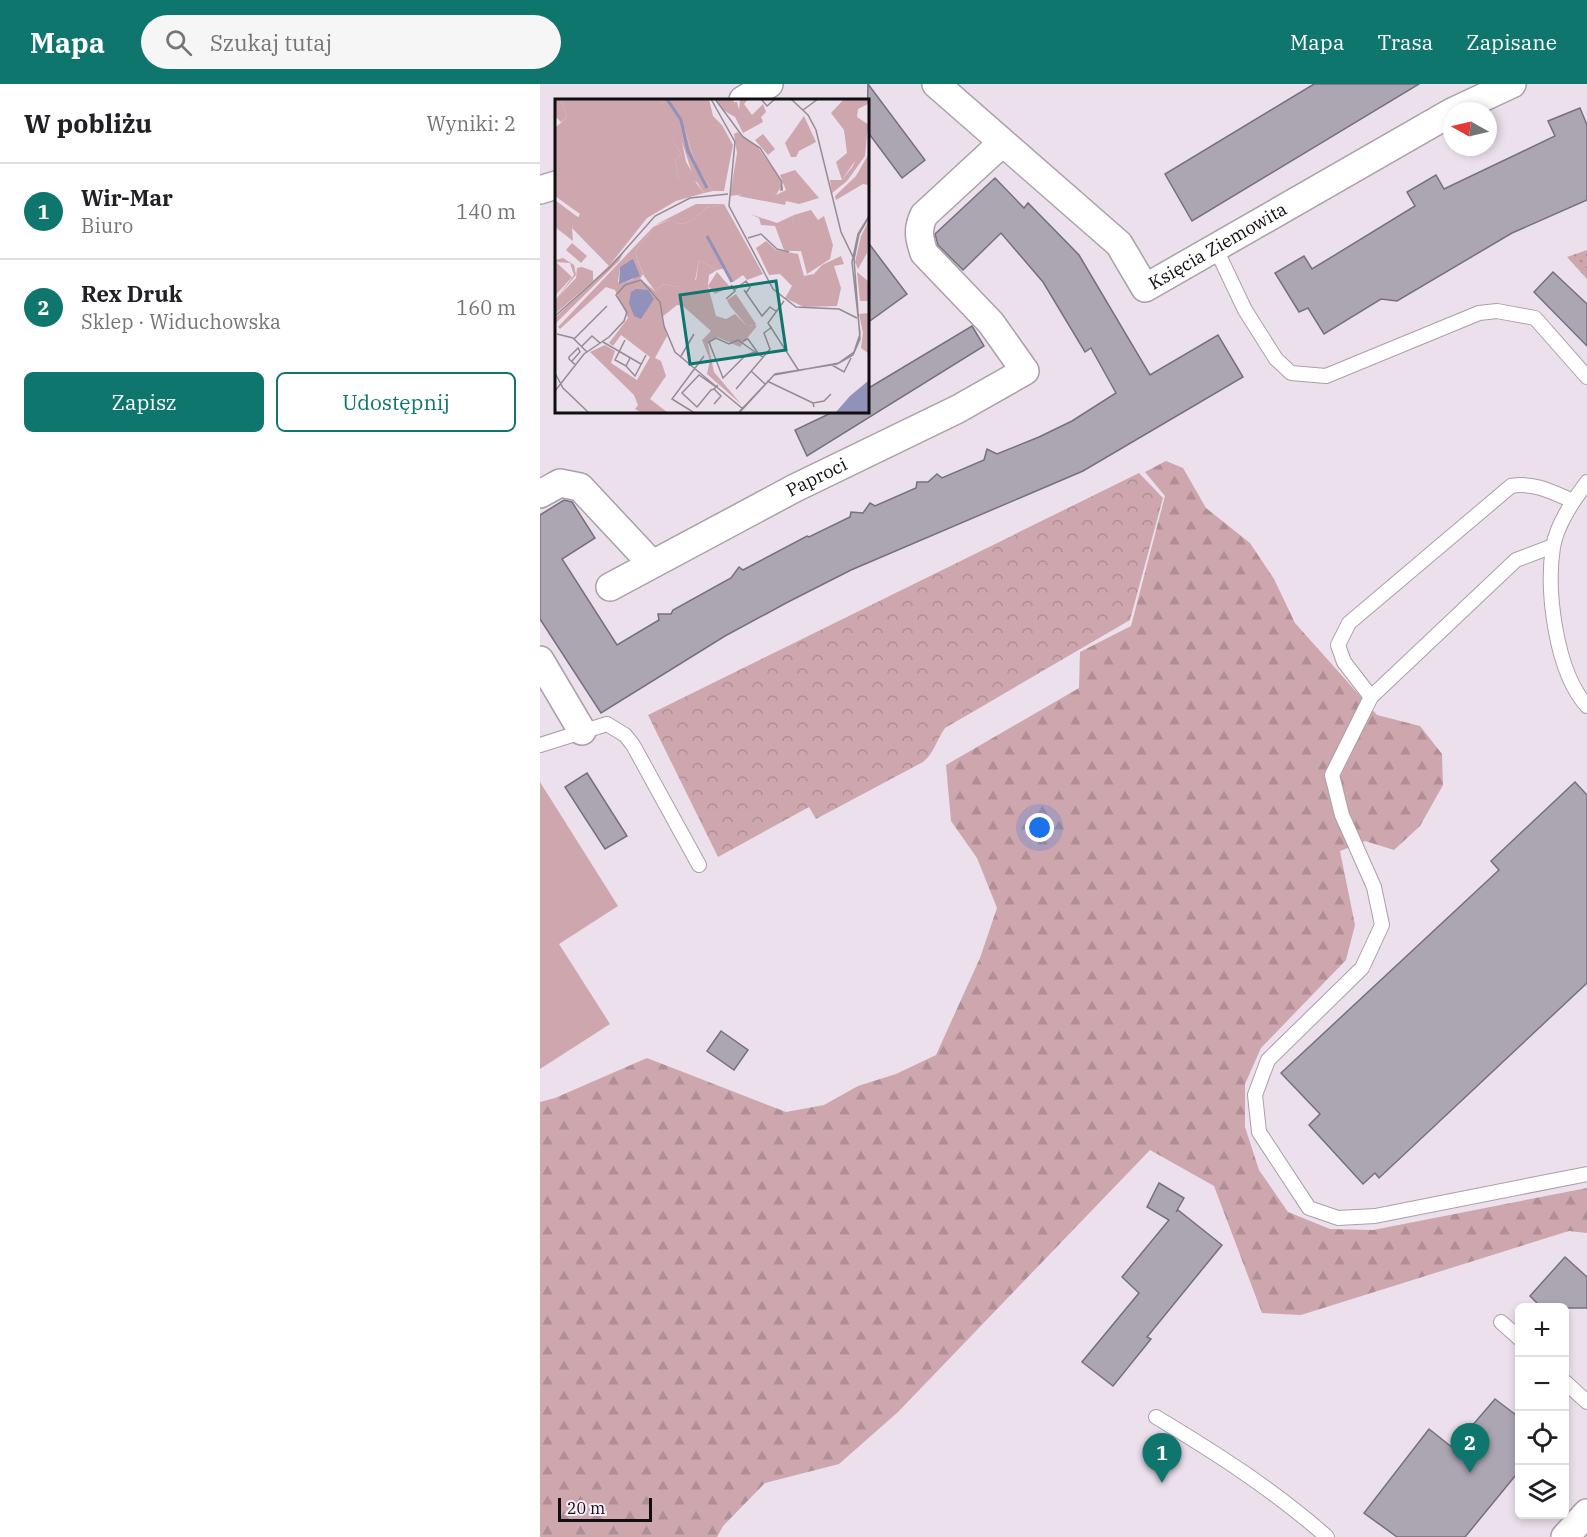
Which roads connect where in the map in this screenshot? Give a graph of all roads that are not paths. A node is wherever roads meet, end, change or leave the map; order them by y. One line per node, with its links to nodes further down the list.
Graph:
1 (769, 84): 4 (street)
2 (936, 84): 7 (street, Księcia Ziemowita)
3 (1512, 84): 5 (street, Księcia Ziemowita)
4 (745, 99)
5 (1473, 102)
6 (1443, 117): 10 (street, Księcia Ziemowita)
7 (1002, 143): 10 (street, Księcia Ziemowita); 16 (street, Paproci)
8 (555, 185): 9 (street)
9 (540, 190)
10 (1215, 248): 11 (lane)
11 (1587, 377)
12 (1587, 482): 14 (lane)
13 (540, 494): 16 (street)
14 (1573, 501): 15 (lane); 19 (lane)
15 (1553, 546): 19 (lane); 20 (lane)
16 (652, 564): 17 (street, Paproci)
17 (610, 587)
18 (540, 660): 21 (street)
19 (1371, 698): 24 (lane)
20 (1587, 706)
21 (582, 731): 22 (lane); 23 (lane)
22 (540, 745)
23 (699, 865)
24 (1587, 1174)
25 (1500, 1322): 26 (lane)
26 (1515, 1335)
27 (1569, 1386): 28 (lane)
28 (1587, 1402)
29 (1156, 1417): 31 (lane)
30 (1587, 1513): 32 (street)
31 (1326, 1537)
32 (1565, 1537)

